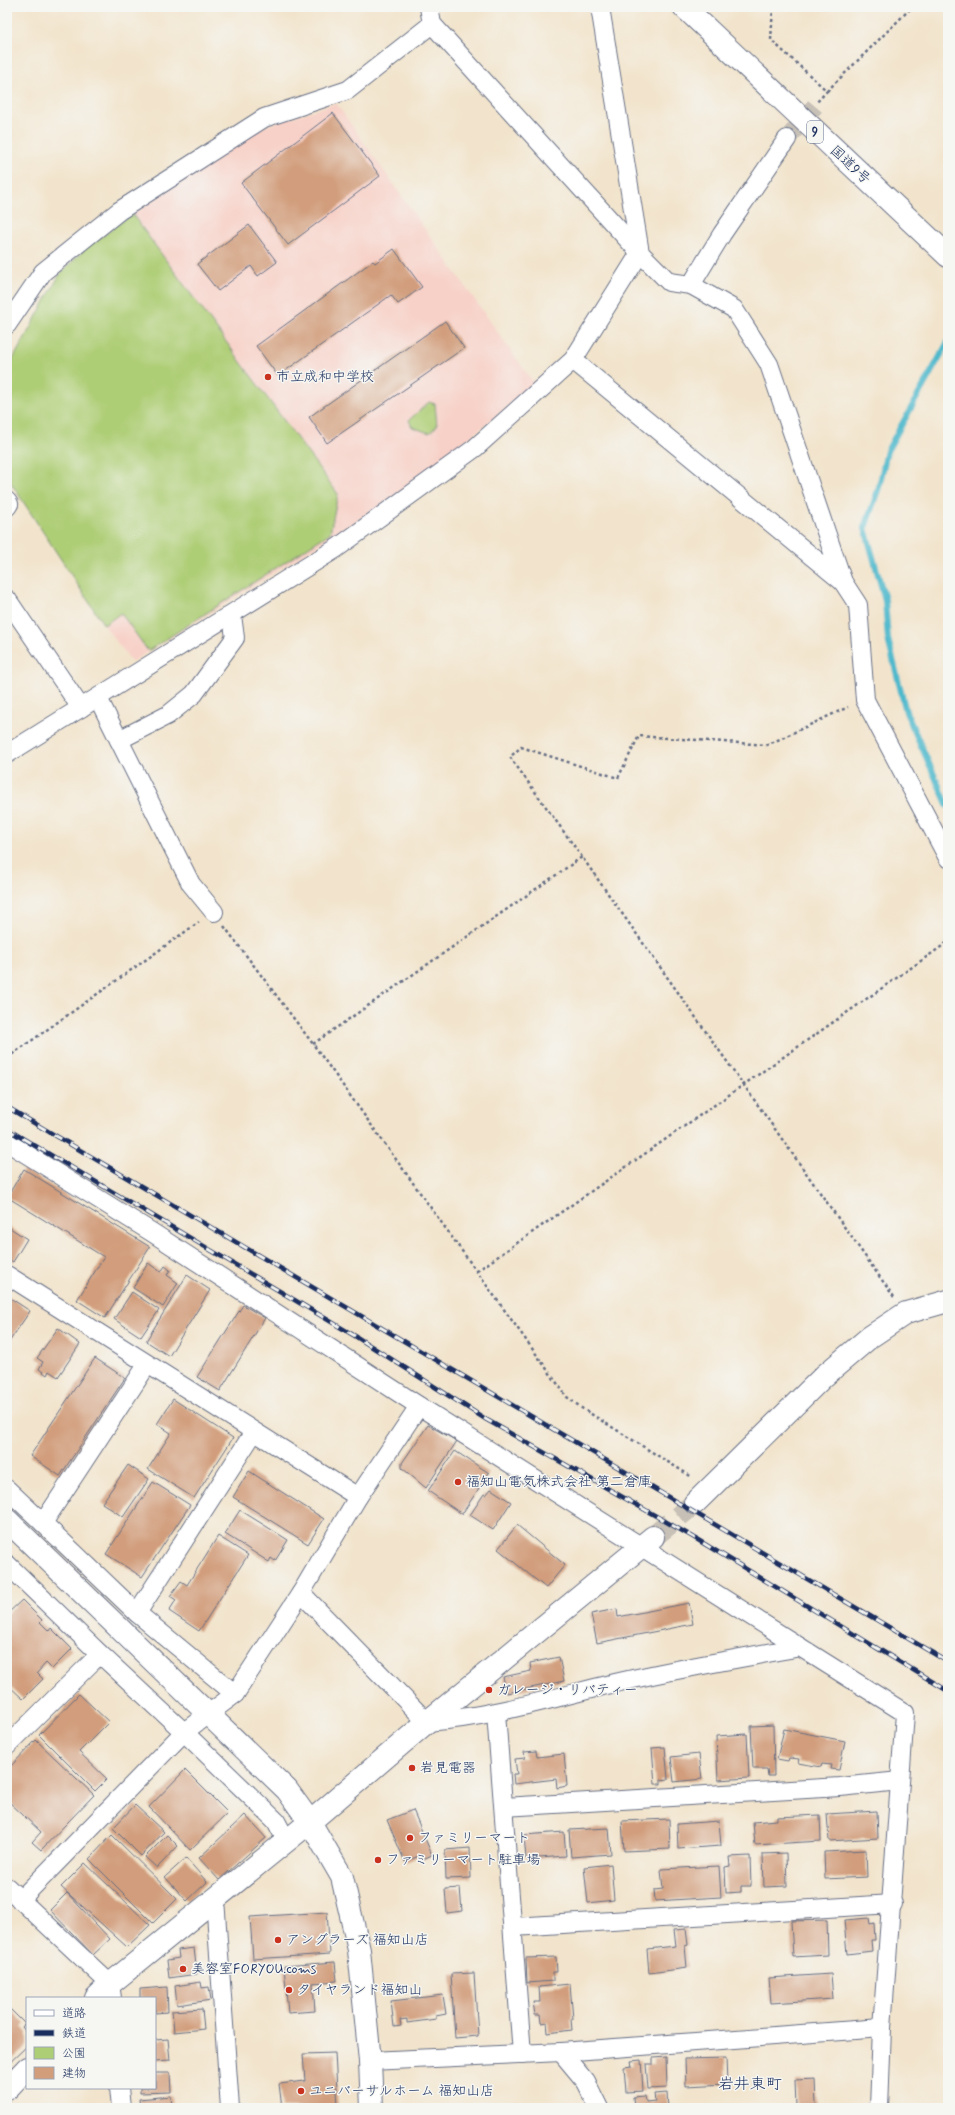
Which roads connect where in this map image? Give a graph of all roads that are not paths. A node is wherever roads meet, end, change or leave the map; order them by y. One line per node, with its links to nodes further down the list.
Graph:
1 (600, 7): 5 (street)
2 (684, 7): 6 (main road, 国道9号 / 9)
3 (430, 15): 5 (street); 8 (street)
4 (787, 139): 7 (street)
5 (640, 253): 7 (street); 9 (street)
6 (948, 256)
7 (692, 285): 12 (street)
8 (7, 325)
9 (573, 360): 12 (street); 14 (street)
10 (7, 501): 11 (street)
11 (7, 507)
12 (843, 582): 19 (street)
13 (7, 599): 16 (street)
14 (232, 615): 15 (street); 17 (street)
15 (98, 698): 16 (street); 17 (street)
16 (81, 708): 18 (street)
17 (119, 740): 20 (street)
18 (7, 754)
19 (948, 858)
20 (214, 912)
21 (10, 1149): 25 (street)
22 (7, 1275): 24 (street)
23 (948, 1301): 28 (main road)
24 (147, 1365): 26 (street); 31 (street)
25 (419, 1406): 29 (street); 32 (street)
26 (254, 1432): 29 (street); 35 (street)
27 (7, 1489): 31 (street)
28 (702, 1495)
29 (358, 1497): 34 (street)
30 (7, 1520): 40 (main road)
31 (43, 1523): 35 (street)
32 (647, 1541): 36 (street); 41 (main road)
33 (9, 1570): 37 (street)
34 (301, 1593): 38 (street); 41 (street)
35 (137, 1613): 38 (street)
36 (800, 1647): 39 (street); 44 (street)
37 (100, 1654): 42 (street); 43 (street)
38 (235, 1694): 40 (street)
39 (496, 1713): 41 (street); 45 (street)
40 (208, 1714): 42 (street); 46 (main road)
41 (427, 1722): 46 (main road)
42 (184, 1732): 47 (street); 50 (street)
43 (7, 1746)
44 (900, 1781): 45 (street); 51 (street)
45 (504, 1807): 52 (street)
46 (310, 1822): 47 (main road); 57 (main road)
47 (286, 1840): 49 (main road)
48 (7, 1887): 50 (street)
49 (215, 1899): 53 (main road); 62 (street)
50 (20, 1900): 53 (street)
51 (893, 1904): 52 (street); 54 (street)
52 (513, 1927): 56 (street)
53 (106, 1993)
54 (882, 2028): 55 (street); 65 (street)
55 (561, 2052): 56 (street); 64 (street)
56 (522, 2054): 57 (street)
57 (370, 2061): 63 (main road)
58 (26, 2069): 59 (main road)
59 (7, 2089)
60 (119, 2089): 61 (street)
61 (120, 2108)
62 (230, 2108)
63 (372, 2108)
64 (600, 2108)
65 (879, 2108)

